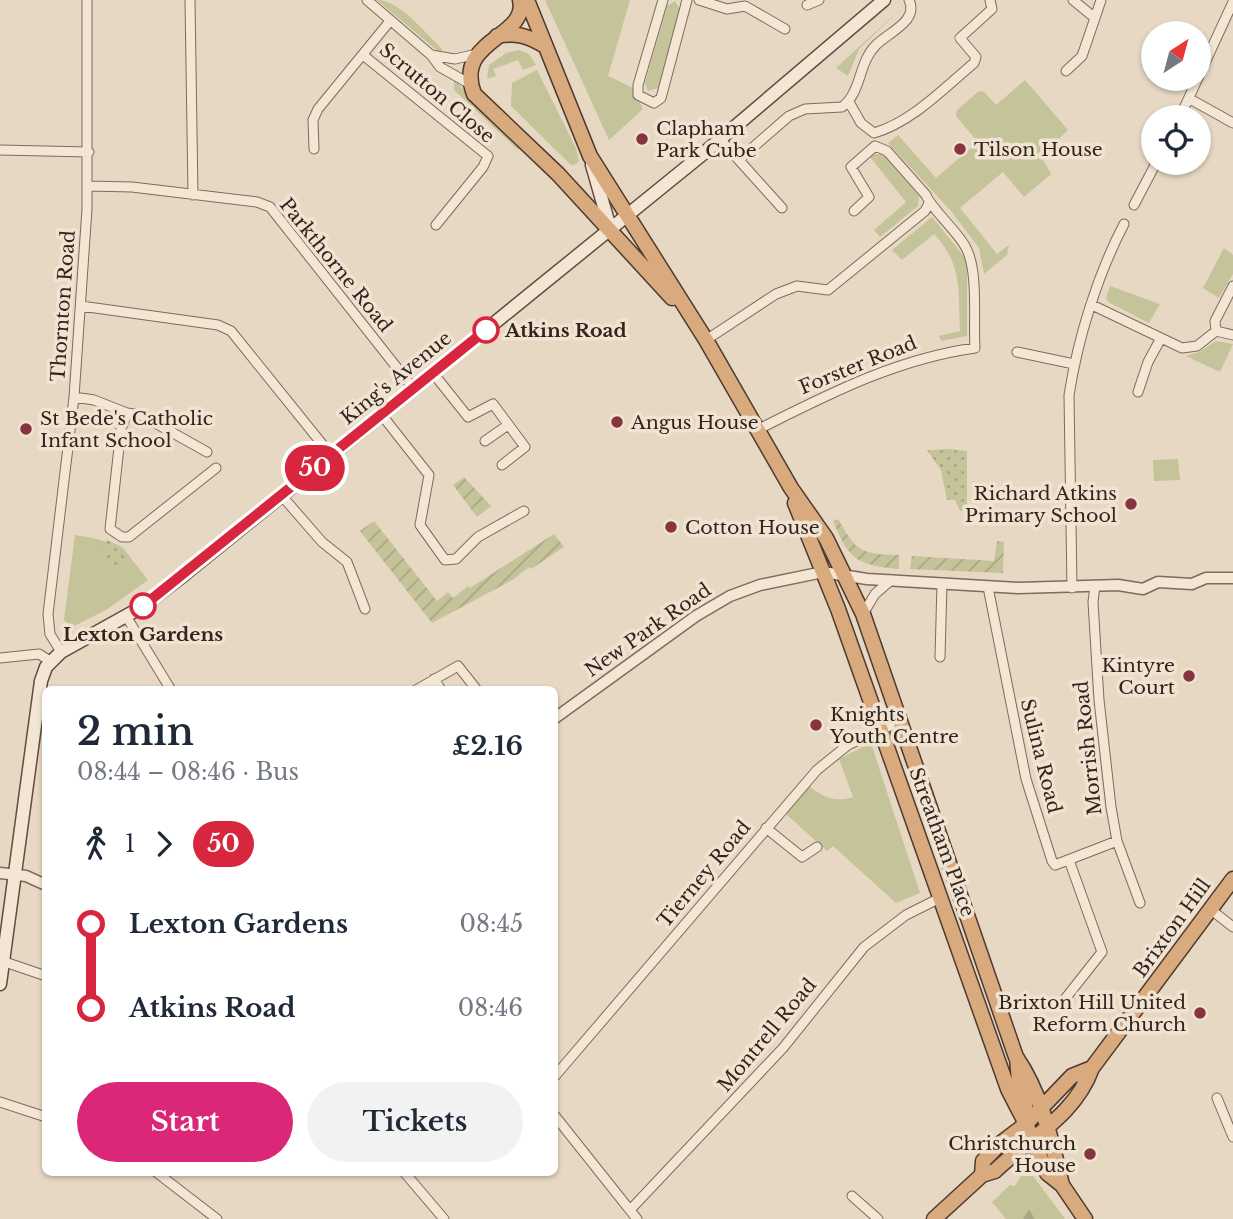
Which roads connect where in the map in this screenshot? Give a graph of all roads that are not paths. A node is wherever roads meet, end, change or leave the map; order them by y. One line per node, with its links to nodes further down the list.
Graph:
1 (87, 0): 34 (street, Thornton Road)
2 (190, 0): 39 (street)
3 (367, 0): 18 (street)
4 (520, 0): 20 (highway)
5 (527, 0): 21 (highway)
6 (663, 0): 7 (street)
7 (687, 0)
8 (699, 0): 19 (street)
9 (819, 0): 16 (street)
10 (884, 0): 31 (main road, King's Avenue)
11 (909, 0): 28 (street)
12 (1073, 0): 17 (street)
13 (1101, 0): 17 (street)
14 (1233, 2): 27 (street)
15 (991, 4): 28 (street)
16 (807, 5)
17 (1095, 18): 25 (street)
18 (390, 22): 23 (street, Scrutton Close); 24 (street)
19 (785, 29)
20 (496, 36): 21 (highway); 22 (highway)
21 (545, 46): 35 (highway)
22 (477, 54): 24 (street); 26 (highway)
23 (363, 55): 32 (street, Scrutton Close); 46 (street, Scrutton Close)
24 (432, 55): 26 (street)
25 (1066, 71)
26 (470, 84): 47 (highway)
27 (1190, 99): 29 (street); 30 (street)
28 (849, 102): 36 (street)
29 (1187, 105)
30 (1233, 123)
31 (720, 139): 36 (street); 44 (main road, King's Avenue)
32 (314, 149)
33 (0, 150): 34 (street)
34 (89, 152): 38 (street, Thornton Road)
35 (590, 156): 44 (highway); 47 (main road)
36 (737, 158): 42 (street)
37 (1150, 175): 41 (street)
38 (88, 186): 39 (street, Parkthorne Road); 50 (street, Thornton Road)
39 (193, 195): 59 (street, Parkthorne Road)
40 (929, 204): 43 (street); 54 (street); 65 (street, Forster Road)
41 (1134, 205)
42 (782, 208)
43 (854, 211)
44 (625, 214): 47 (main road, King's Avenue); 51 (highway)
45 (1124, 224): 49 (street)
46 (436, 225)
47 (610, 229): 51 (highway); 58 (main road, King's Avenue)
48 (1233, 286): 52 (street)
49 (1092, 305): 55 (street); 57 (street)
50 (80, 306): 61 (street, Thornton Road); 68 (street)
51 (694, 322): 54 (highway)
52 (1216, 331): 53 (street); 55 (street)
53 (1233, 335)
54 (706, 340): 65 (highway)
55 (1160, 340): 60 (street)
56 (1017, 352): 57 (street)
57 (1074, 364): 81 (street)
58 (433, 373): 59 (main road, King's Avenue); 64 (street)
59 (413, 388): 63 (main road, King's Avenue)
60 (1138, 392)
61 (74, 397): 62 (street); 85 (street, Thornton Road)
62 (127, 412): 67 (street); 70 (street)
63 (382, 414): 68 (main road, King's Avenue); 73 (street)
64 (508, 425): 66 (street); 69 (street)
65 (758, 429): 71 (highway)
66 (485, 442)
67 (207, 452)
68 (331, 455): 72 (main road, King's Avenue)
69 (502, 465)
70 (216, 468)
71 (791, 488): 74 (highway); 75 (highway)
72 (282, 496): 82 (street); 84 (main road, King's Avenue)
73 (524, 511)
74 (840, 569): 75 (street, New Park Road); 77 (street, New Park Road); 83 (highway, Streatham Place)
75 (823, 572): 94 (street, New Park Road); 96 (highway, Streatham Place)
76 (1233, 578): 79 (street, New Park Road)
77 (891, 580): 78 (street, New Park Road); 83 (street)
78 (943, 583): 80 (street, New Park Road); 86 (street)
79 (1095, 586): 81 (street, New Park Road); 98 (street, Morrish Road)
80 (988, 587): 81 (street, New Park Road); 100 (street, Sulina Road)
81 (1072, 588)
82 (365, 608)
83 (863, 614): 95 (highway, Streatham Place)
84 (126, 616): 85 (main road, King's Avenue); 90 (street)
85 (61, 652): 88 (main road, King's Avenue)
86 (940, 657)
87 (0, 658): 88 (street)
88 (50, 661): 102 (main road)
89 (435, 679): 91 (street); 92 (street); 93 (street)
90 (169, 686)
91 (423, 686)
92 (438, 686)
93 (474, 686)
94 (558, 716)
95 (901, 721): 96 (street, Tierney Road); 113 (highway, Streatham Place)
96 (881, 729): 97 (street, Tierney Road); 105 (highway, Streatham Place)
97 (766, 828): 99 (street); 115 (street, Tierney Road)
98 (1117, 841): 100 (street); 106 (street, Morrish Road)
99 (817, 847)
100 (1069, 860): 112 (street)
101 (0, 873): 102 (street)
102 (14, 874): 104 (street); 109 (main road)
103 (1233, 878): 107 (highway, Brixton Hill)
104 (42, 884)
105 (942, 897): 121 (highway, Streatham Place); 130 (street, Montrell Road)
106 (1140, 903)
107 (1210, 909): 108 (street); 114 (highway, Brixton Hill)
108 (1231, 925)
109 (2, 961): 110 (street); 111 (main road)
110 (42, 975)
111 (0, 984)
112 (1061, 1004)
113 (1016, 1057): 118 (highway, Streatham Place); 121 (highway)
114 (1092, 1068): 118 (highway, Brixton Hill); 122 (highway, Brixton Hill)
115 (558, 1072)
116 (1217, 1098): 123 (street)
117 (0, 1102): 119 (street)
118 (1040, 1109): 121 (highway, Brixton Hill); 122 (highway, Streatham Place)
119 (42, 1116)
120 (558, 1120): 130 (street)
121 (1026, 1124): 124 (highway); 125 (highway, Brixton Hill)
122 (1047, 1129): 124 (highway, Brixton Hill); 128 (highway, Streatham Place)
123 (1233, 1137)
124 (1033, 1140): 125 (highway, Brixton Hill); 128 (highway)
125 (982, 1175): 135 (highway)
126 (161, 1176): 131 (street)
127 (407, 1176): 132 (street)
128 (1062, 1185): 136 (highway)
129 (852, 1196): 134 (street)
130 (630, 1210): 133 (street)
131 (217, 1219)
132 (444, 1219)
133 (637, 1219)
134 (878, 1219)
135 (934, 1219)
136 (1085, 1219)

